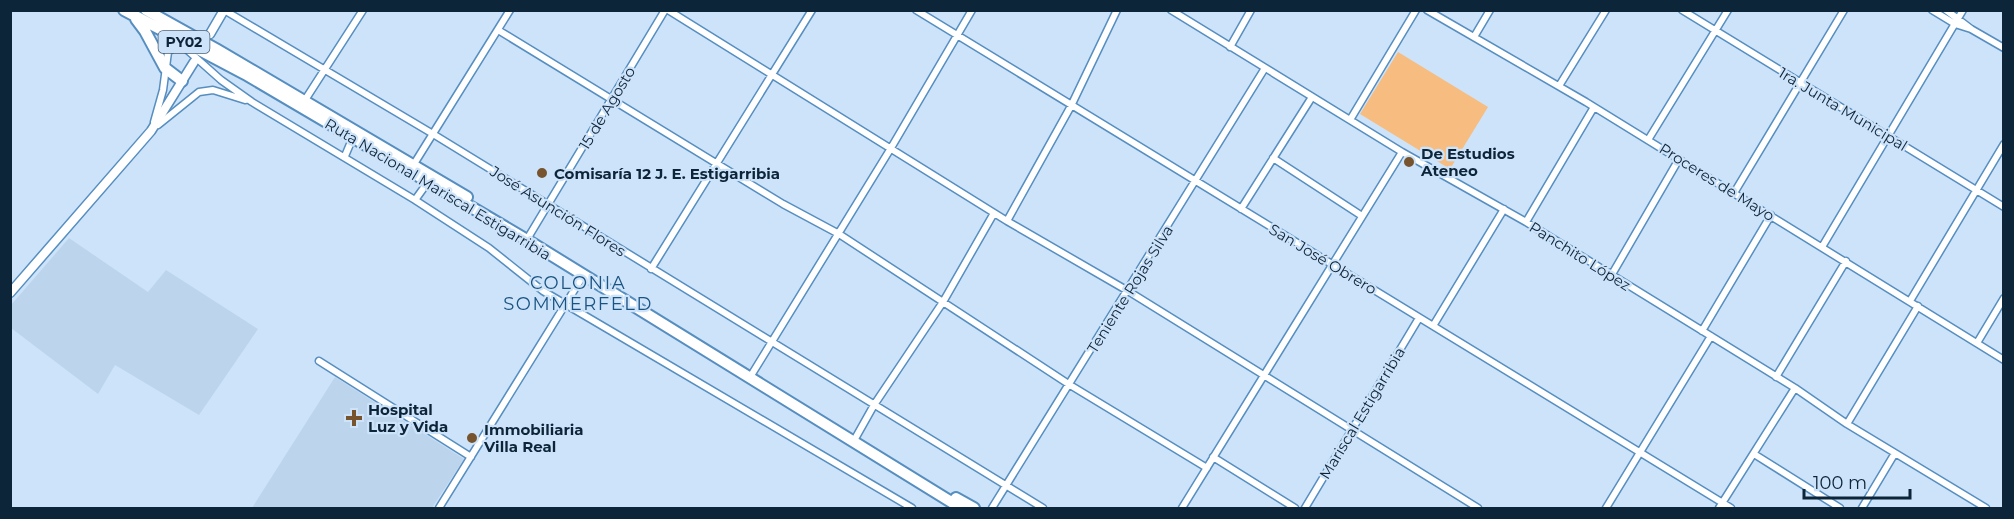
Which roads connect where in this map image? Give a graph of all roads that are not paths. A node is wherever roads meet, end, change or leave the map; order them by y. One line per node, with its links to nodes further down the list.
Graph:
1 (146, 10): 41 (highway, Ruta Nacional Mariscal Estigarribia / PY02)
2 (363, 10): 34 (street)
3 (510, 10): 24 (street)
4 (667, 10): 35 (street); 40 (street, 15 de Agosto)
5 (812, 10): 35 (street)
6 (916, 10): 27 (street, San José Obrero)
7 (972, 10): 27 (street)
8 (1117, 10): 43 (street)
9 (1170, 10): 29 (street, Panchito López)
10 (1251, 10): 29 (street)
11 (1416, 10): 45 (street)
12 (1428, 10): 28 (street, Proceres de Mayo)
13 (1490, 10): 28 (street)
14 (1606, 10): 38 (street)
15 (1682, 10): 25 (street, 1ra. Junta Municipal)
16 (1728, 10): 25 (street)
17 (1845, 10): 37 (street)
18 (1932, 10): 23 (street)
19 (1946, 10): 23 (street)
20 (1963, 10): 23 (street)
21 (125, 11): 32 (highway); 49 (highway, Ruta Nacional Mariscal Estigarribia / PY02)
22 (224, 11): 26 (street); 34 (street, José Asunción Flores)
23 (1957, 21): 30 (street); 48 (street)
24 (498, 30): 40 (street); 47 (street)
25 (1715, 31): 37 (street, 1ra. Junta Municipal); 50 (street)
26 (210, 34)
27 (958, 36): 43 (street, San José Obrero); 52 (street)
28 (1474, 37): 38 (street, Proceres de Mayo)
29 (1230, 46): 33 (street, Panchito López)
30 (2004, 48)
31 (194, 62): 36 (street)
32 (165, 68): 36 (highway); 42 (street); 46 (street)
33 (1265, 68): 39 (street, Panchito López); 60 (street, Teniente Rojas Silva)
34 (325, 70): 41 (street); 47 (street, José Asunción Flores)
35 (771, 75): 52 (street); 57 (street)
36 (182, 81): 46 (street)
37 (1801, 83): 48 (street, 1ra. Junta Municipal); 62 (street)
38 (1559, 86): 44 (street, Proceres de Mayo)
39 (1312, 97): 45 (street, Panchito López); 55 (street)
40 (612, 99): 57 (street); 64 (street, 15 de Agosto)
41 (305, 100): 58 (highway, Ruta Nacional Mariscal Estigarribia / PY02)
42 (252, 102): 46 (street); 54 (street)
43 (1071, 106): 60 (street, San José Obrero); 71 (street)
44 (1594, 107): 50 (street, Proceres de Mayo); 72 (street)
45 (1350, 120): 53 (street, Panchito López)
46 (151, 131): 82 (street)
47 (434, 134): 58 (street); 64 (street, José Asunción Flores)
48 (1888, 136): 61 (street, 1ra. Junta Municipal); 75 (street)
49 (353, 137): 54 (street); 59 (highway, Ruta Nacional Mariscal Estigarribia / PY02)
50 (1648, 140): 56 (street, Proceres de Mayo)
51 (2004, 144): 61 (street)
52 (891, 148): 68 (street); 73 (street)
53 (1402, 152): 67 (street, Panchito López); 70 (street)
54 (345, 156): 63 (street)
55 (1273, 158): 66 (street); 70 (street)
56 (1679, 159): 62 (street, Proceres de Mayo); 80 (street)
57 (716, 163): 73 (street); 78 (street)
58 (414, 164): 74 (highway, Ruta Nacional Mariscal Estigarribia / PY02)
59 (428, 182): 63 (street); 79 (highway, Ruta Nacional Mariscal Estigarribia / PY02)
60 (1196, 182): 66 (street, San José Obrero); 81 (street, Teniente Rojas Silva)
61 (1976, 190): 65 (street, 1ra. Junta Municipal); 84 (street)
62 (1734, 193): 69 (street, Proceres de Mayo)
63 (415, 200): 86 (street)
64 (549, 205): 74 (street, 15 de Agosto); 78 (street, José Asunción Flores)
65 (2004, 207)
66 (1241, 209): 77 (street, San José Obrero)
67 (1504, 209): 72 (street, Panchito López); 89 (street)
68 (994, 213): 71 (street); 85 (street)
69 (1771, 215): 75 (street, Proceres de Mayo); 90 (street)
70 (1362, 216): 77 (street)
71 (1007, 221): 81 (street)
72 (1526, 222): 80 (street, Panchito López)
73 (839, 234): 85 (street); 92 (street)
74 (529, 236): 96 (highway, Ruta Nacional Mariscal Estigarribia / PY02)
75 (1822, 247): 76 (street, Proceres de Mayo)
76 (1846, 261): 84 (street, Proceres de Mayo); 98 (street)
77 (1332, 265): 88 (street, San José Obrero); 97 (street)
78 (651, 269): 92 (street, José Asunción Flores)
79 (583, 276): 86 (street); 116 (highway, Ruta Nacional Mariscal Estigarribia / PY02)
80 (1611, 276): 90 (street, Panchito López)
81 (1128, 291): 97 (street); 99 (street, Teniente Rojas Silva)
82 (10, 293)
83 (2004, 298): 93 (street)
84 (1910, 300): 87 (street, Proceres de Mayo)
85 (943, 302): 99 (street); 101 (street)
86 (566, 303): 108 (street); 115 (street)
87 (1918, 306): 93 (street, Proceres de Mayo); 102 (street)
88 (1419, 318): 89 (street, San José Obrero); 103 (street, Mariscal Estigarribia)
89 (1433, 326): 105 (street, San José Obrero)
90 (1702, 331): 91 (street, Panchito López)
91 (1711, 336): 98 (street, Panchito López); 105 (street)
92 (772, 342): 96 (street); 101 (street, José Asunción Flores)
93 (1977, 343): 94 (street, Proceres de Mayo)
94 (2004, 360)
95 (319, 361): 108 (street)
96 (752, 374): 104 (highway, Ruta Nacional Mariscal Estigarribia / PY02)
97 (1264, 375): 103 (street); 109 (street)
98 (1776, 376): 100 (street, Panchito López)
99 (1070, 385): 110 (street); 111 (street, Teniente Rojas Silva)
100 (1795, 388): 102 (street, Panchito López); 107 (street)
101 (874, 405): 104 (street); 111 (street, José Asunción Flores)
102 (1847, 424): 106 (street, Panchito López)
103 (1352, 430): 112 (street); 122 (street, Mariscal Estigarribia)
104 (856, 437): 117 (highway, Ruta Nacional Mariscal Estigarribia / PY02)
105 (1640, 453): 113 (street, San José Obrero); 125 (street)
106 (1895, 453): 128 (street); 129 (street, Panchito López)
107 (1754, 454): 113 (street); 127 (street)
108 (471, 457): 114 (street)
109 (1214, 457): 110 (street); 121 (street)
110 (1207, 468): 120 (street)
111 (1006, 486): 118 (street, Teniente Rojas Silva); 119 (street, José Asunción Flores)
112 (1465, 500): 123 (street); 124 (street)
113 (1721, 506): 126 (street, San José Obrero)
114 (439, 508)
115 (912, 508)
116 (961, 508)
117 (974, 508)
118 (992, 508)
119 (1043, 508)
120 (1182, 508)
121 (1294, 508)
122 (1305, 508)
123 (1460, 508)
124 (1478, 508)
125 (1606, 508)
126 (1731, 508)
127 (1840, 508)
128 (1862, 508)
129 (1986, 508)

